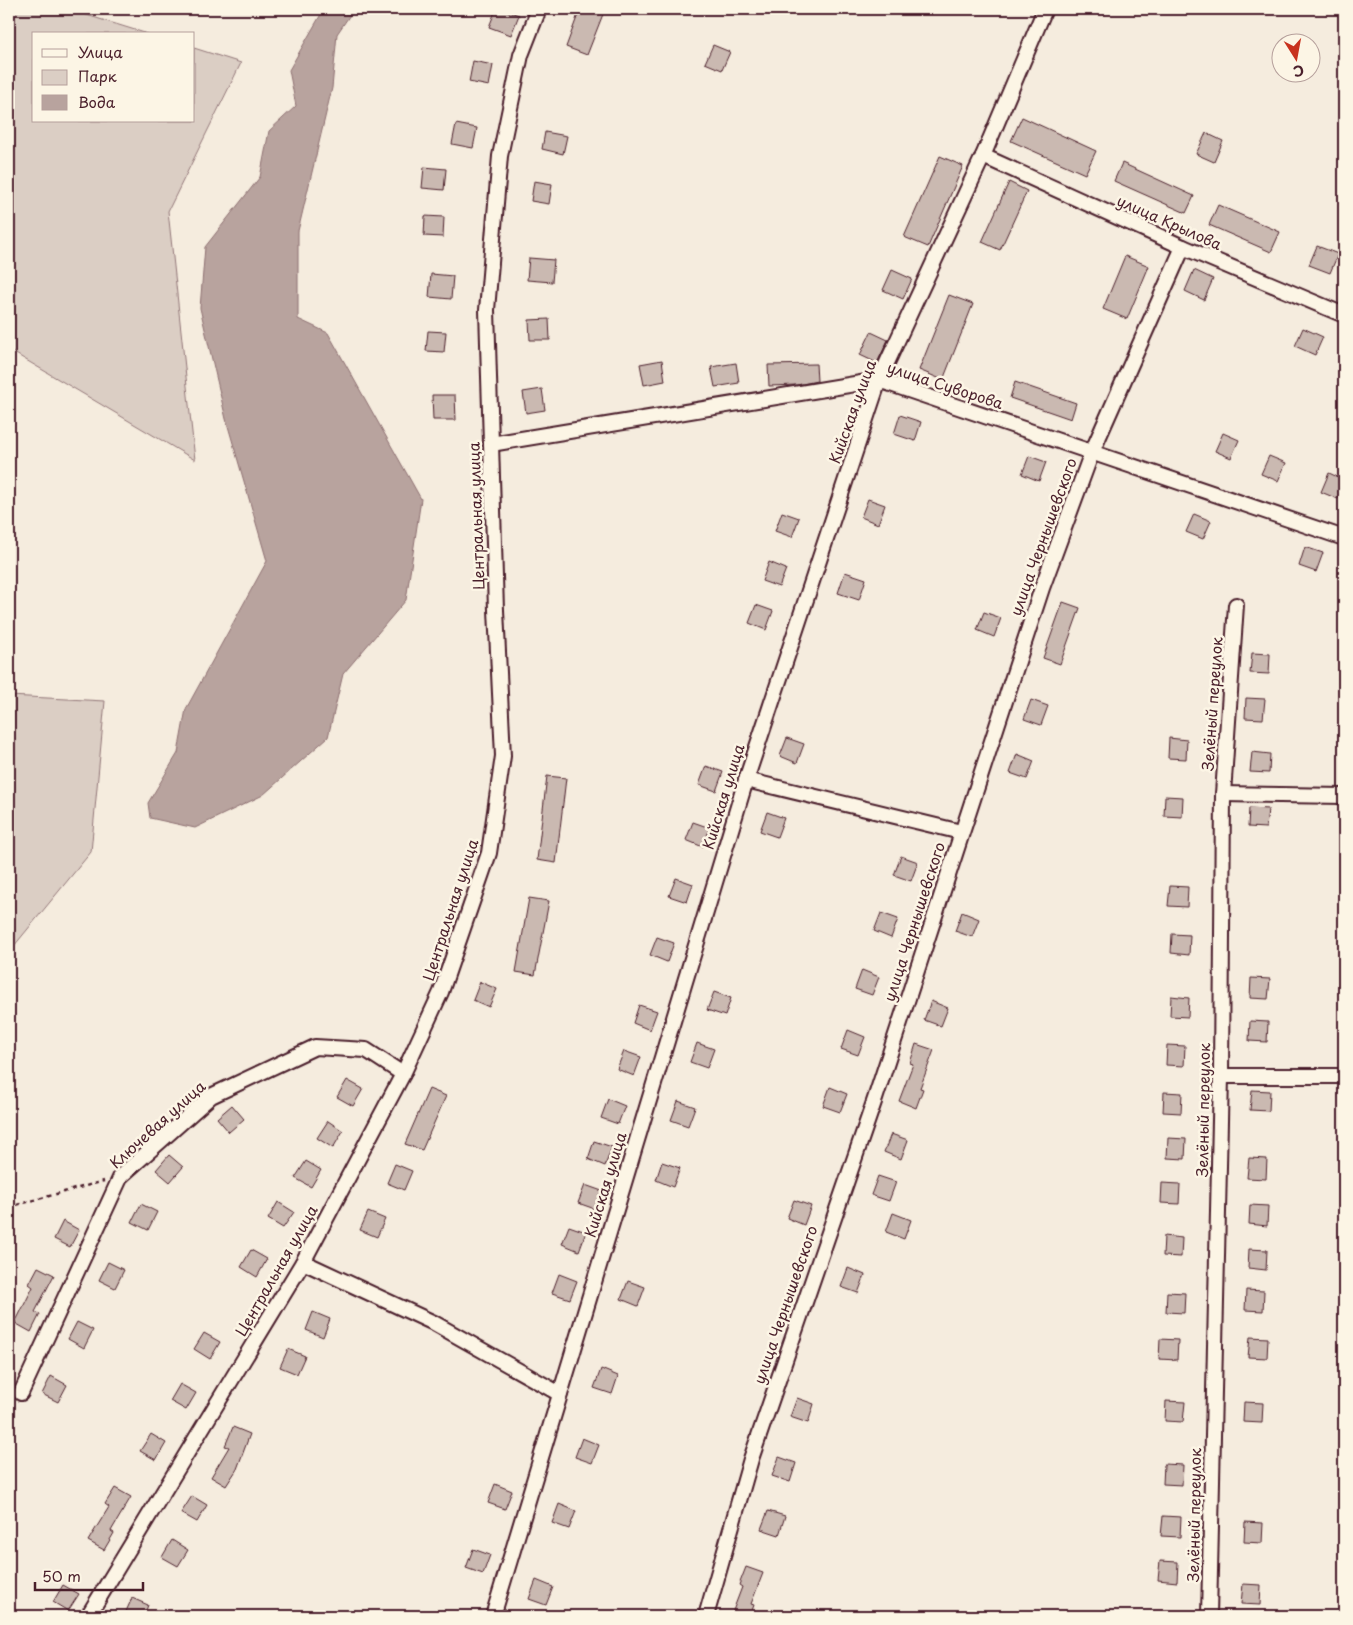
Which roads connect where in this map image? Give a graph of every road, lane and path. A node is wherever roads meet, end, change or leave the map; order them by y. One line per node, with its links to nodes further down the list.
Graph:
1 (539, 9): 7 (street, Центральная улица)
2 (1045, 9): 3 (street, Кийская улица)
3 (983, 156): 4 (street, улица Крылова); 6 (street, Кийская улица)
4 (1182, 247): 5 (street, улица Крылова); 8 (street, улица Чернышевского)
5 (1344, 315)
6 (879, 380): 7 (street, улица Суворова); 8 (street, улица Суворова); 11 (street, Кийская улица)
7 (491, 444): 15 (street, Центральная улица)
8 (1092, 452): 9 (street, улица Суворова); 14 (street, улица Чернышевского)
9 (1344, 538)
10 (1236, 604): 12 (street, Зелёный переулок)
11 (746, 780): 14 (street); 22 (street, Кийская улица)
12 (1222, 794): 13 (street); 16 (street, Зелёный переулок)
13 (1344, 796)
14 (962, 832): 25 (street, улица Чернышевского)
15 (403, 1074): 18 (street, Ключевая улица); 20 (street, Центральная улица)
16 (1221, 1076): 17 (street); 26 (street, Зелёный переулок)
17 (1344, 1076)
18 (120, 1176): 19 (path); 21 (street, Ключевая улица)
19 (9, 1207)
20 (303, 1262): 22 (street); 23 (street, Центральная улица)
21 (21, 1393)
22 (560, 1394): 24 (street, Кийская улица)
23 (88, 1616)
24 (493, 1616)
25 (706, 1616)
26 (1209, 1616)

